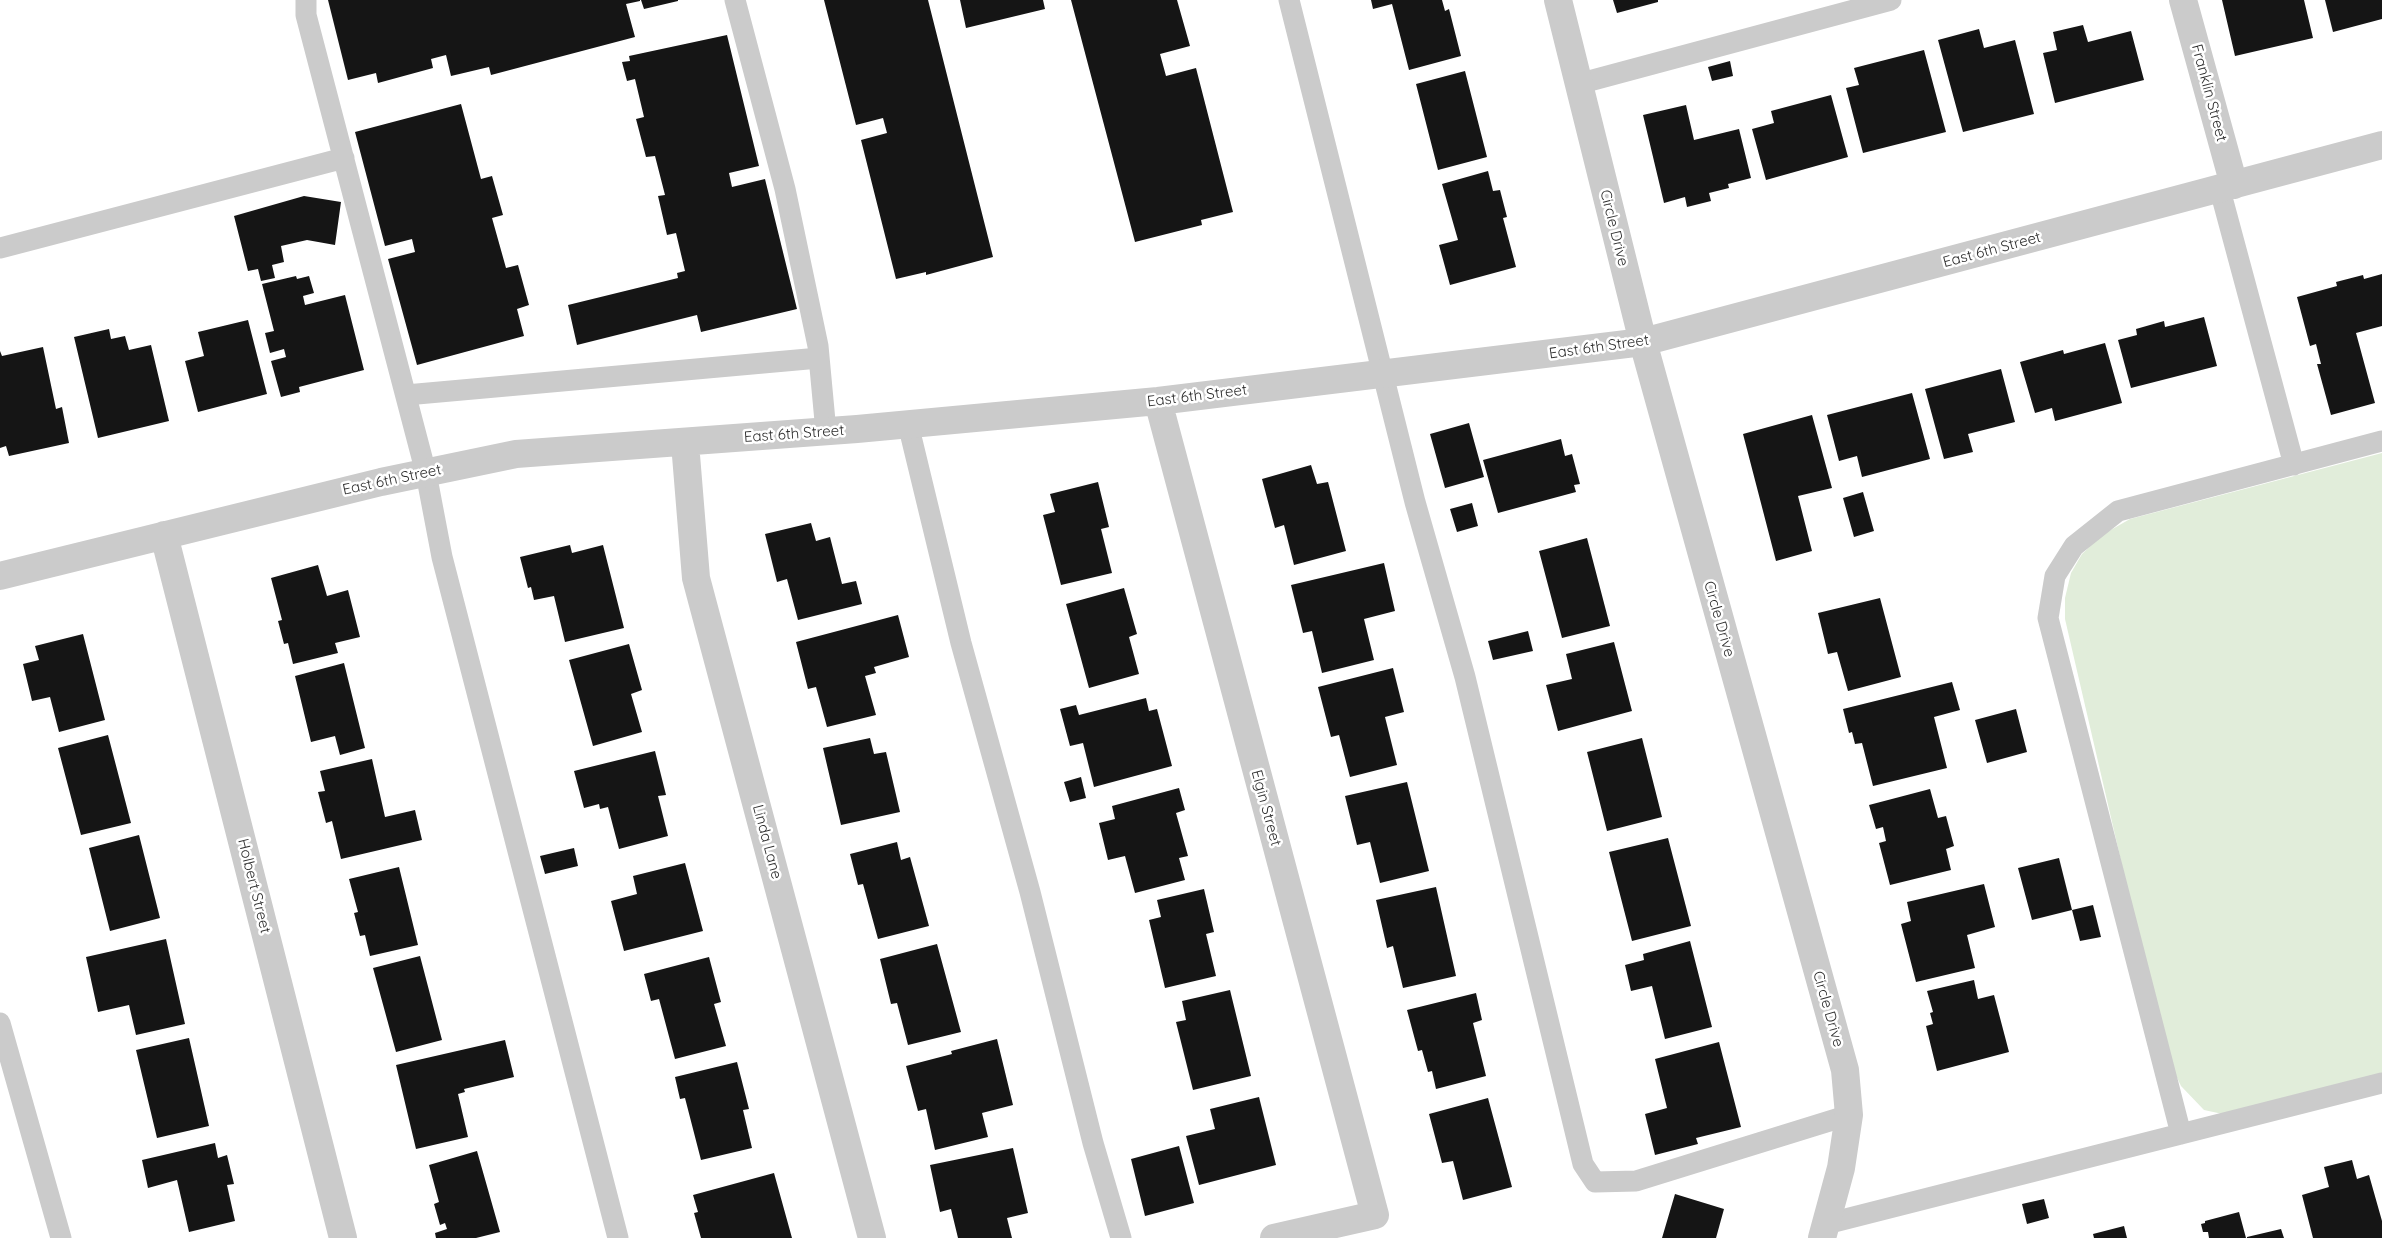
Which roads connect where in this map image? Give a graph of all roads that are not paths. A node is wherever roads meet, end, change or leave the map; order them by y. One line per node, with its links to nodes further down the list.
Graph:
1 (306, 0): 9 (lane)
2 (735, 0): 13 (lane)
3 (1289, 0): 14 (lane)
4 (1558, 0): 7 (street, Circle Drive)
5 (1891, 0): 7 (lane)
6 (2183, 0): 10 (street, Franklin Street)
7 (1578, 84): 12 (street, Circle Drive)
8 (2382, 145): 10 (street, East 6th Street)
9 (344, 158): 11 (lane); 15 (lane)
10 (2227, 188): 12 (street, East 6th Street); 21 (lane)
11 (0, 248)
12 (1642, 342): 14 (street, East 6th Street); 27 (street, Circle Drive)
13 (819, 358): 15 (lane); 18 (lane)
14 (1384, 374): 16 (street, East 6th Street); 27 (lane)
15 (406, 395): 22 (lane)
16 (1158, 401): 17 (street, East 6th Street); 35 (street, Elgin Street)
17 (908, 424): 18 (street, East 6th Street); 34 (lane)
18 (826, 432): 20 (street, East 6th Street)
19 (2382, 441): 21 (lane)
20 (685, 443): 22 (street, East 6th Street); 33 (street, Linda Lane)
21 (2294, 465): 28 (lane)
22 (426, 473): 23 (street, East 6th Street); 32 (lane)
23 (164, 535): 24 (street, East 6th Street); 31 (street, Holbert Street)
24 (0, 576)
25 (0, 1023): 30 (lane)
26 (2382, 1083): 28 (lane)
27 (1849, 1115): 29 (street, Circle Drive)
28 (2181, 1134): 29 (lane)
29 (1824, 1231)
30 (61, 1238)
31 (343, 1238)
32 (618, 1238)
33 (872, 1238)
34 (1121, 1238)
35 (1274, 1238)

